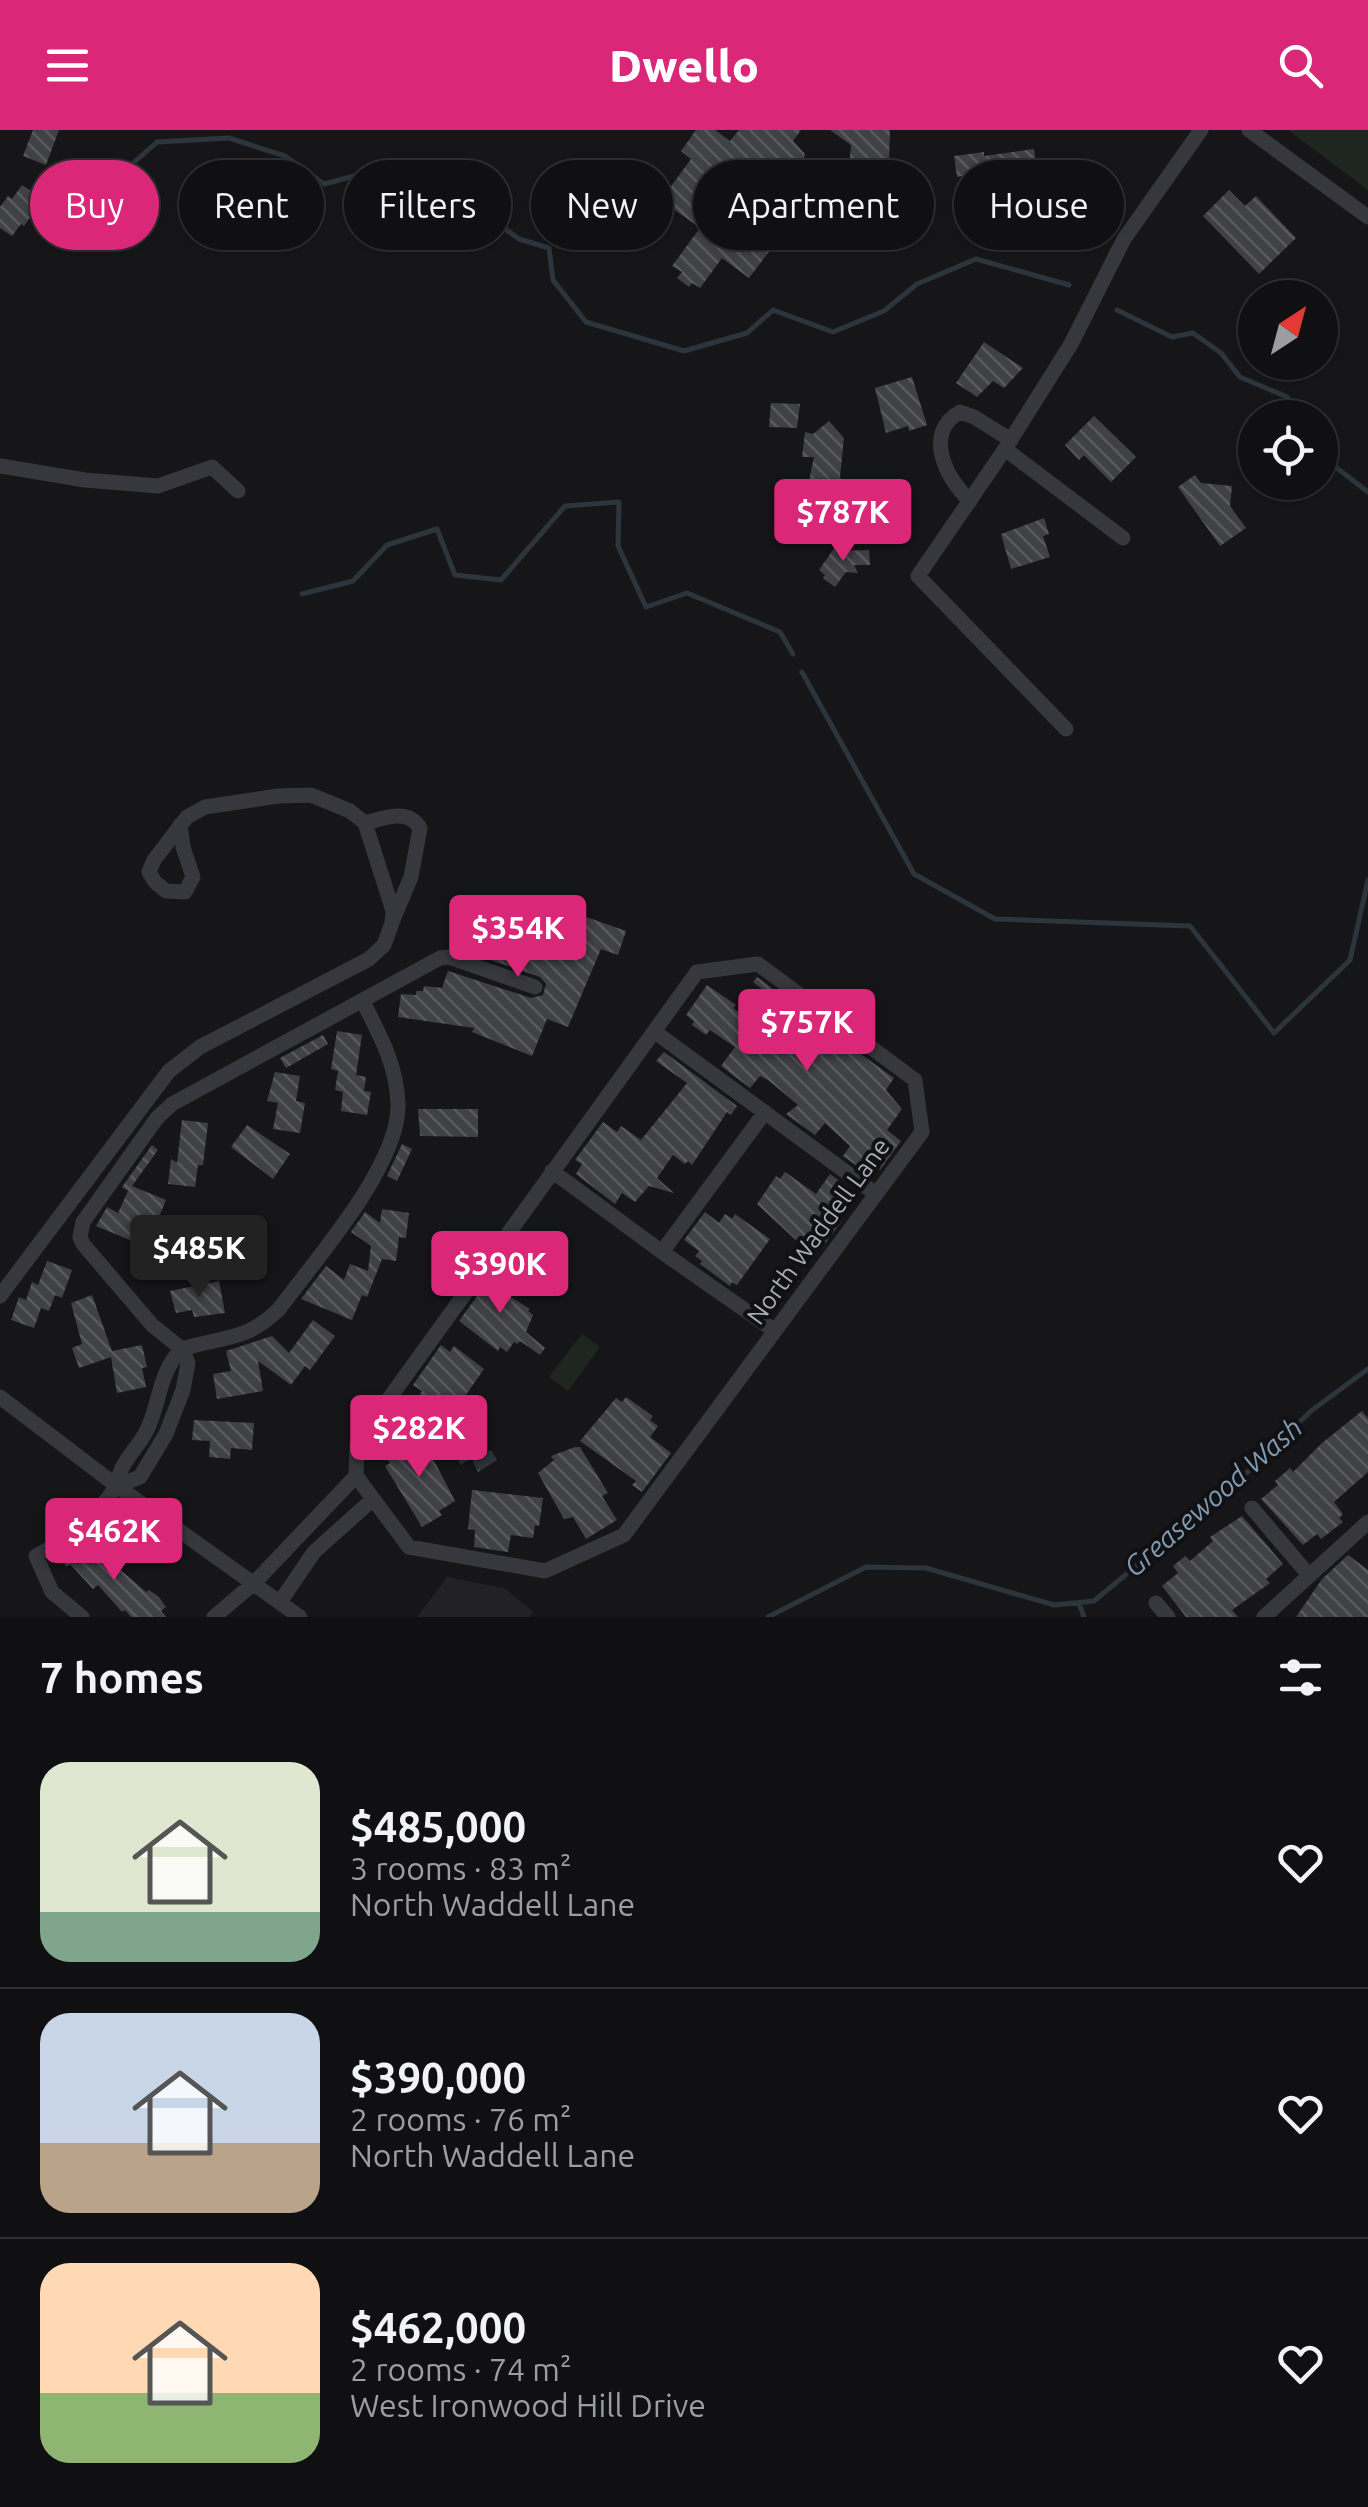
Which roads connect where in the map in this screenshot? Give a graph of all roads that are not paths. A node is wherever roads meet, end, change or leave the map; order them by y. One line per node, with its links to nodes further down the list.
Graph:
1 (1201, 130): 4 (street)
2 (1249, 130): 3 (street)
3 (1368, 217)
4 (1008, 445): 7 (street); 7 (street); 8 (street)
5 (0, 466): 6 (street)
6 (238, 491)
7 (970, 500): 9 (street)
8 (1123, 538)
9 (1066, 728)
10 (365, 823): 11 (street); 12 (street); 12 (street)
11 (180, 825)
12 (392, 922): 20 (street)
13 (534, 987): 14 (street)
14 (363, 1002): 22 (street); 22 (street)
15 (655, 1032): 16 (street); 17 (street, North Waddell Lane); 18 (street, North Waddell Lane)
16 (764, 1112): 18 (street); 19 (street)
17 (552, 1171): 19 (street); 26 (street, North Waddell Lane)
18 (876, 1194): 21 (street, North Waddell Lane)
19 (662, 1252): 21 (street)
20 (0, 1296)
21 (775, 1331): 28 (street, North Waddell Lane)
22 (188, 1347): 24 (street); 25 (street)
23 (0, 1397): 27 (street)
24 (156, 1402): 25 (street); 27 (street)
25 (176, 1409): 27 (street)
26 (356, 1476): 28 (street, North Waddell Lane); 32 (street, North Waddell Lane)
27 (117, 1486): 32 (street); 35 (street)
28 (372, 1500): 33 (street)
29 (1252, 1508): 31 (street)
30 (1368, 1522): 31 (street)
31 (1308, 1574): 39 (street)
32 (254, 1583): 33 (street); 36 (street, North Waddell Lane)
33 (280, 1602): 37 (street)
34 (1156, 1603): 38 (street)
35 (82, 1617)
36 (214, 1617)
37 (300, 1617)
38 (1168, 1617)
39 (1264, 1617)

